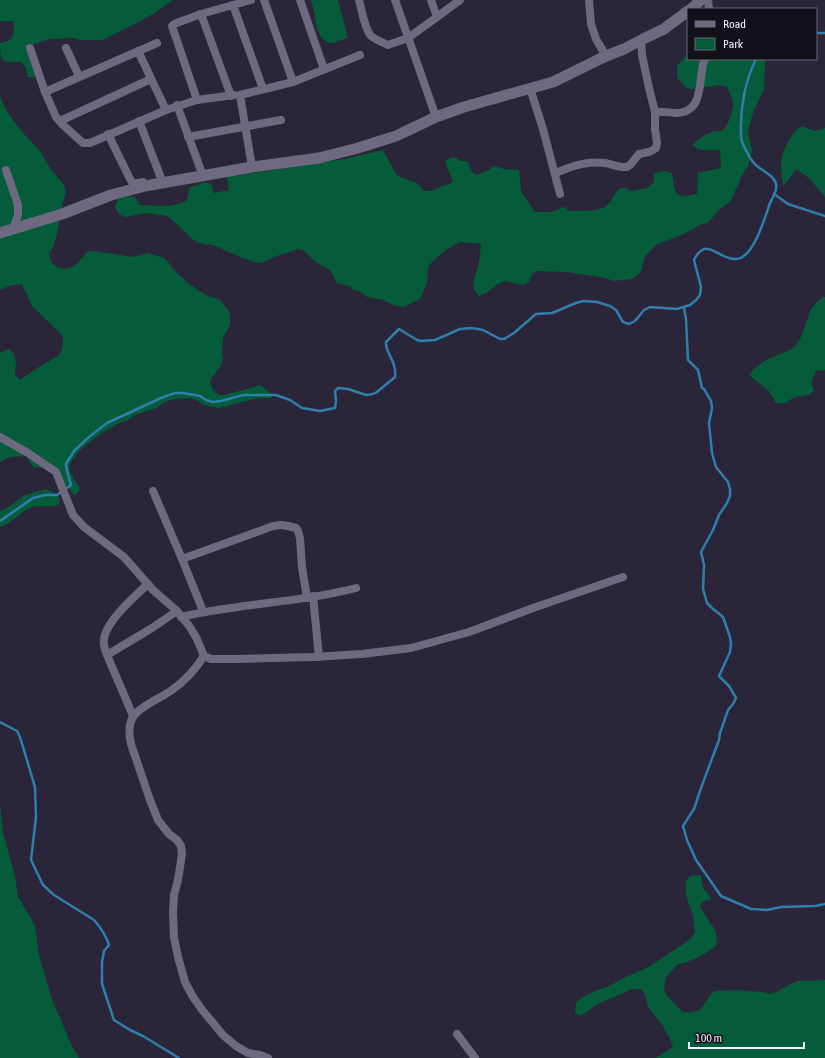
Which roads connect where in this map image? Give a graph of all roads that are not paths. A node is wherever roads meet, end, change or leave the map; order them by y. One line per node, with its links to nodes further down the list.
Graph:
1 (251, 0): 10 (street)
2 (264, 0): 27 (street)
3 (300, 0): 24 (street)
4 (359, 0): 15 (street)
5 (395, 0): 15 (street)
6 (431, 0): 14 (street)
7 (460, 0): 14 (street)
8 (589, 0): 22 (street)
9 (701, 0): 11 (street)
10 (233, 5): 13 (street); 29 (street)
11 (692, 8)
12 (687, 12): 16 (street)
13 (201, 14): 32 (street); 33 (street)
14 (437, 17): 15 (street)
15 (408, 38): 37 (street)
16 (641, 40): 22 (street); 36 (street)
17 (157, 43): 20 (street)
18 (30, 48): 30 (street)
19 (66, 48): 25 (street)
20 (138, 51): 25 (street); 26 (street)
21 (360, 55): 24 (street)
22 (606, 56): 28 (street)
23 (704, 60): 36 (street)
24 (324, 69): 27 (street)
25 (79, 76): 30 (street)
26 (151, 79): 35 (street); 39 (street)
27 (293, 82): 29 (street)
28 (530, 88): 37 (street); 47 (street)
29 (263, 89): 31 (street)
30 (45, 92): 39 (street)
31 (240, 95): 32 (street); 41 (street)
32 (231, 96): 33 (street)
33 (198, 100): 34 (street)
34 (177, 105): 35 (street); 43 (street)
35 (166, 110): 40 (street)
36 (655, 112): 47 (street)
37 (436, 117): 44 (street)
38 (282, 120): 41 (street)
39 (60, 121): 42 (street)
40 (139, 121): 42 (street); 48 (street)
41 (246, 127): 43 (street); 44 (street)
42 (108, 134): 48 (street)
43 (188, 137): 46 (street)
44 (252, 167): 46 (street)
45 (6, 170): 50 (street)
46 (202, 173): 48 (street); 50 (street)
47 (555, 174): 49 (street)
48 (161, 178)
49 (560, 194)
50 (13, 229): 51 (street)
51 (0, 234)
52 (0, 437): 56 (street)
53 (153, 492): 54 (street)
54 (182, 558): 58 (street); 59 (street)
55 (623, 577): 63 (street)
56 (148, 584): 60 (street); 61 (street)
57 (356, 588): 58 (street)
58 (310, 597): 59 (street); 63 (street)
59 (203, 611): 60 (street)
60 (179, 614): 61 (street); 62 (street)
61 (107, 655): 64 (street)
62 (204, 656): 63 (street); 64 (street)
63 (319, 657)
64 (133, 716): 66 (street)
65 (457, 1034): 67 (street)
66 (268, 1058)
67 (475, 1058)

